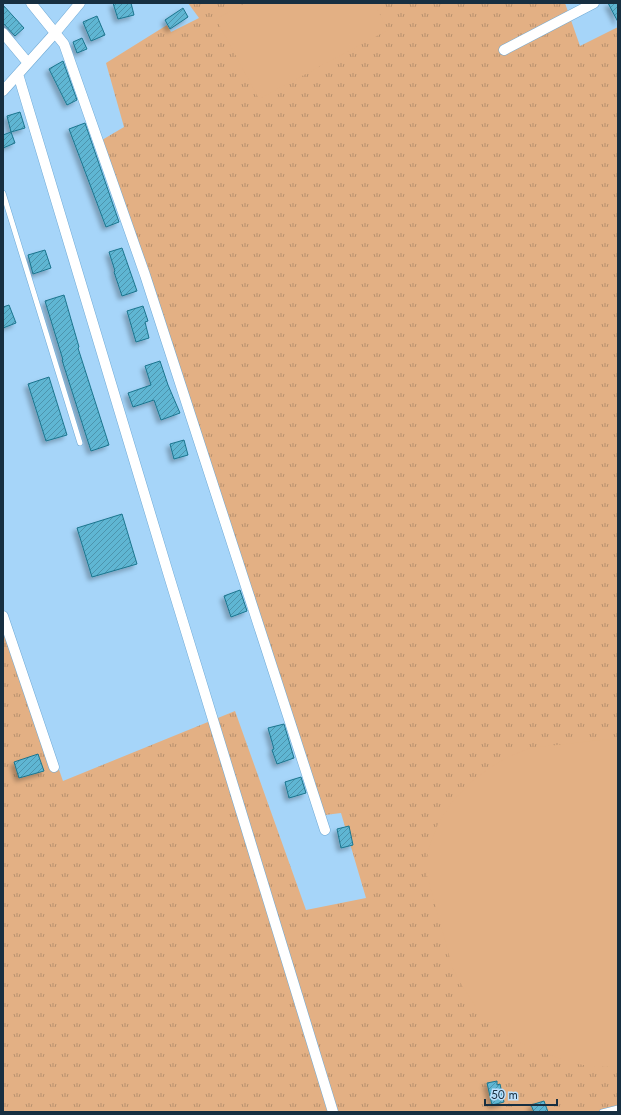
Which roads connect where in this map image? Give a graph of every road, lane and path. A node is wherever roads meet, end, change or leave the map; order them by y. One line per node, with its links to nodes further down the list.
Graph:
1 (31, 3): 5 (street)
2 (80, 3): 5 (street)
3 (594, 3): 6 (street)
4 (3, 33): 7 (street)
5 (55, 33): 7 (street); 14 (street)
6 (504, 50)
7 (28, 63): 8 (street)
8 (18, 74): 9 (street); 16 (street)
9 (3, 91)
10 (3, 193): 11 (lane)
11 (80, 443)
12 (3, 616): 13 (street)
13 (54, 767)
14 (325, 830)
15 (618, 1108): 17 (lane)
16 (333, 1112)
17 (602, 1112)

